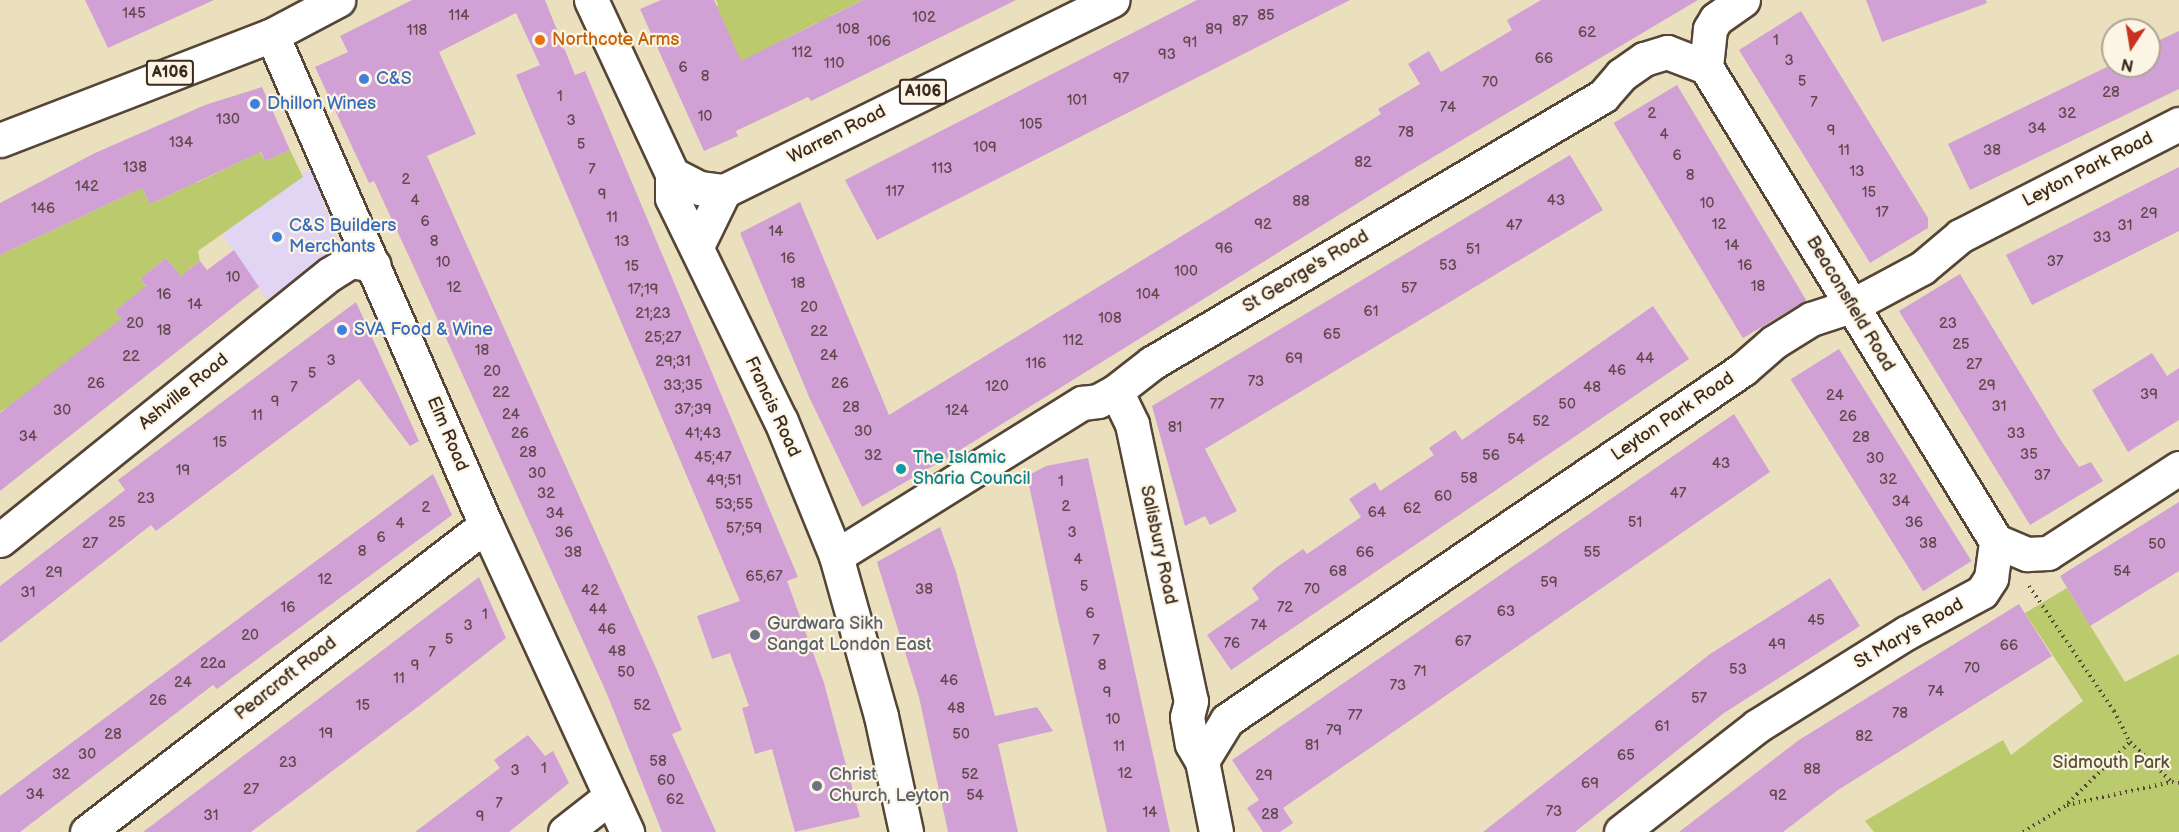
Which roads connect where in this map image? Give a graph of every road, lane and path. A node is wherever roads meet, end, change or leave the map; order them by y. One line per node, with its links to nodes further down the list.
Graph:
1 (338, 0): 5 (street, A106)
2 (591, 0): 9 (street, Francis Road)
3 (1113, 0): 10 (street, Warren Road / A106)
4 (1743, 0): 6 (street)
5 (272, 35): 8 (street, A106); 12 (street, Elm Road)
6 (1706, 67): 13 (street, Beaconsfield Road); 14 (street, St George's Road)
7 (2179, 124): 13 (street, Leyton Park Road)
8 (0, 140)
9 (672, 174): 10 (street); 11 (street, Francis Road)
10 (724, 191): 11 (street)
11 (698, 244): 19 (street, Francis Road)
12 (374, 265): 16 (street, Elm Road); 17 (street, Ashville Road)
13 (1851, 306): 18 (street, Beaconsfield Road); 22 (street, Leyton Park Road)
14 (1116, 391): 19 (street, St George's Road); 21 (street, Salisbury Road)
15 (2179, 468): 18 (street)
16 (486, 525): 27 (street, Elm Road); 29 (street, Pearcroft Road)
17 (0, 540)
18 (1996, 541): 34 (street, St Mary's Road)
19 (836, 556): 32 (street, Francis Road)
20 (2040, 604): 23 (path)
21 (1191, 702): 22 (street); 24 (street, Salisbury Road)
22 (1227, 720): 24 (street, Leyton Park Road)
23 (2130, 742): 25 (path); 28 (path)
24 (1202, 761): 33 (street, Salisbury Road)
25 (2172, 782): 26 (path); 28 (path)
26 (2179, 783)
27 (611, 796): 30 (street); 31 (street, Elm Road)
28 (2067, 805): 35 (path)
29 (87, 832)
30 (565, 832)
31 (627, 832)
32 (906, 832)
33 (1216, 832)
34 (1621, 832)
35 (2023, 832)

